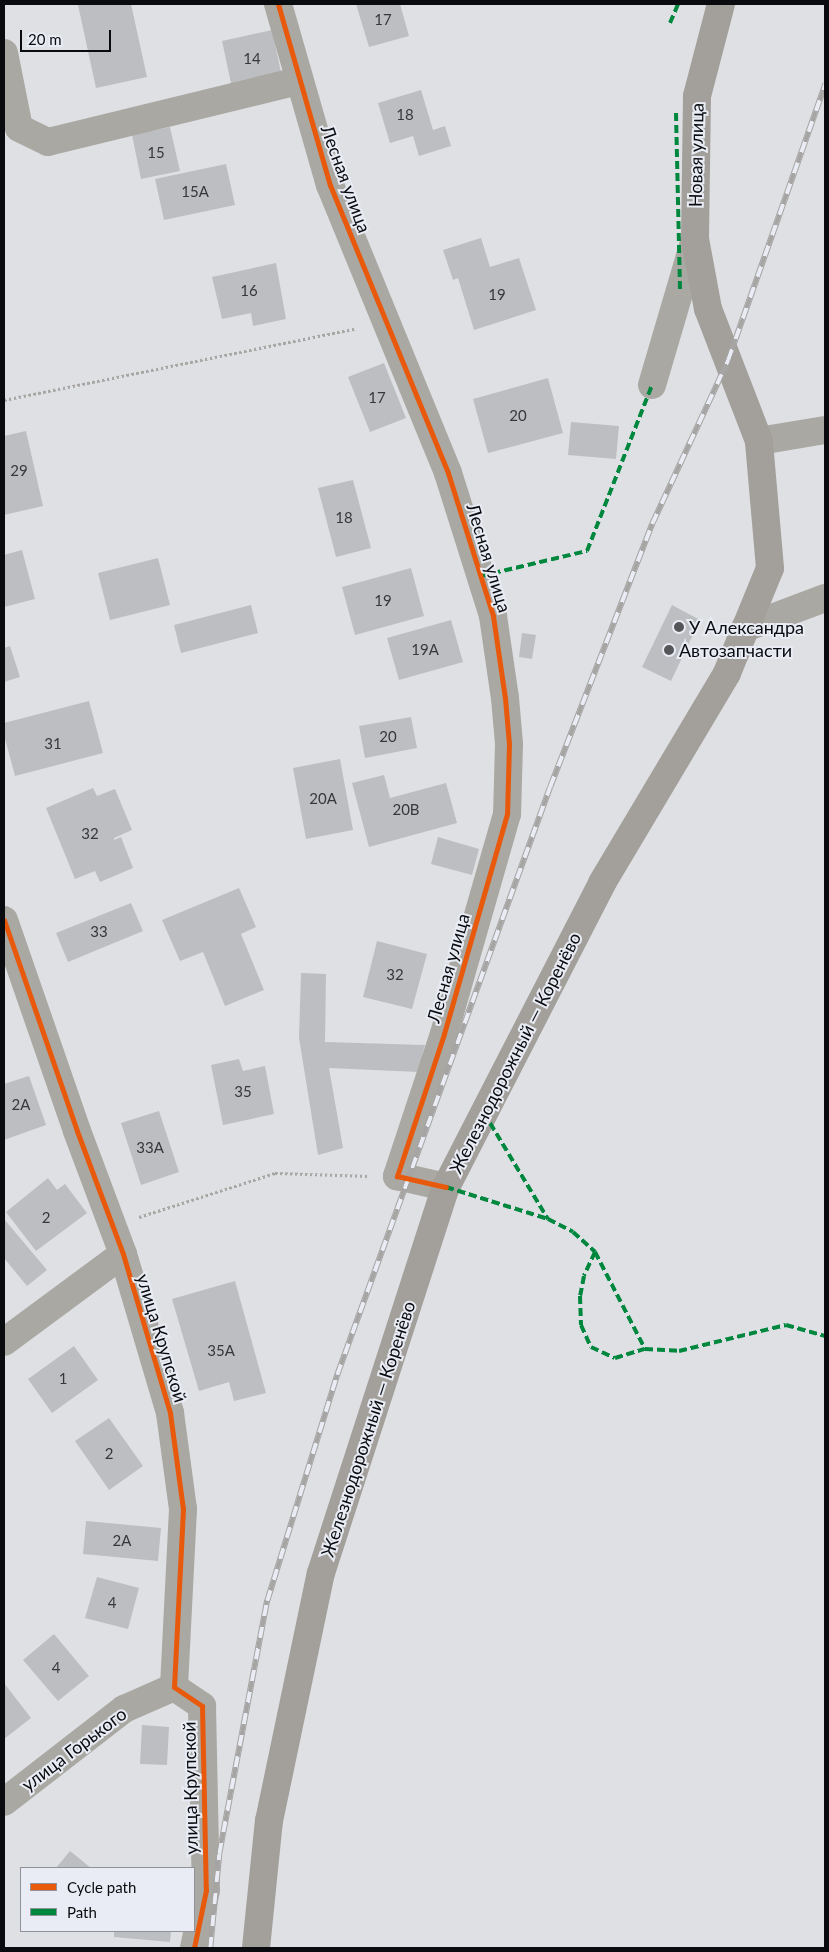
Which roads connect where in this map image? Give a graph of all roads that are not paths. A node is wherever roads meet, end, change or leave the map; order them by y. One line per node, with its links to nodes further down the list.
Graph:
1 (278, 4): 4 (street, Лесная улица)
2 (721, 4): 5 (main road, Новая улица)
3 (4, 54): 4 (street)
4 (299, 81): 13 (street, Лесная улица)
5 (695, 239): 6 (main road, Новая улица); 7 (street)
6 (708, 309): 9 (main road, Железнодорожный — Коренёво)
7 (652, 385)
8 (825, 430): 9 (street)
9 (759, 441): 11 (main road, Железнодорожный — Коренёво)
10 (825, 598): 11 (street)
11 (745, 628): 13 (main road, Железнодорожный — Коренёво)
12 (4, 920): 14 (street, улица Крупской)
13 (446, 1187): 19 (main road, Железнодорожный — Коренёво)
14 (123, 1254): 15 (street); 16 (street, улица Крупской)
15 (4, 1342)
16 (174, 1687): 17 (street, улица Горького); 18 (street, улица Крупской)
17 (4, 1802)
18 (194, 1948)
19 (256, 1948)

